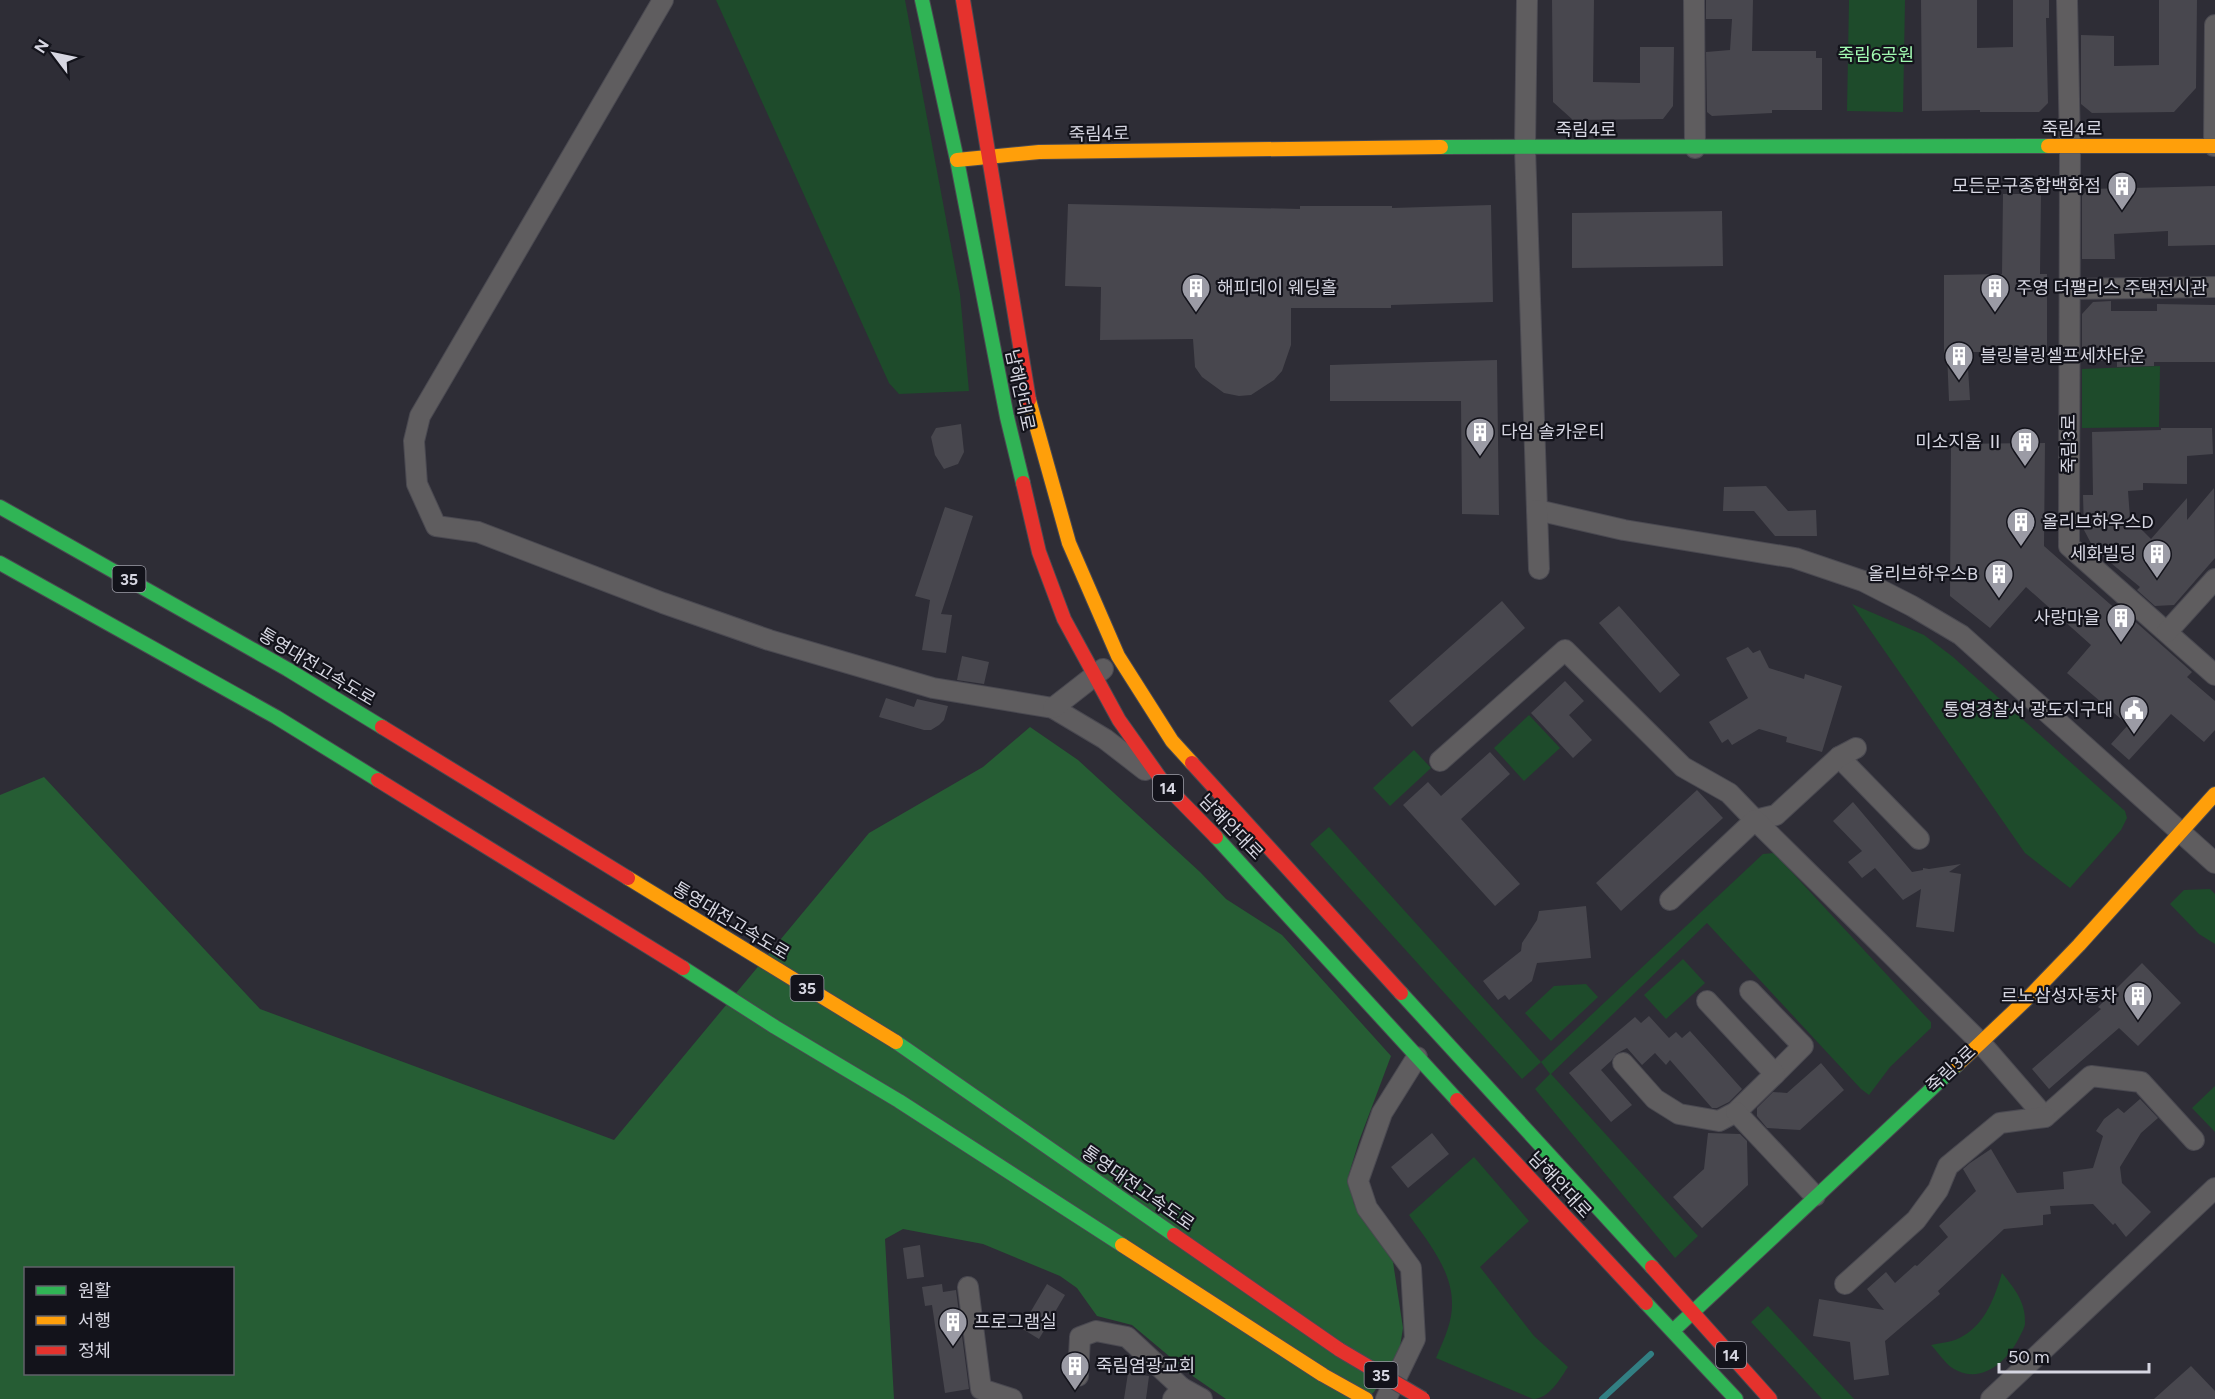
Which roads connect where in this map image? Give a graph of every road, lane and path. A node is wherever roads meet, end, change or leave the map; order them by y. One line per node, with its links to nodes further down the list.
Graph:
1 (663, 0): 25 (street)
2 (922, 0): 13 (main road, 남해안대로 / 14)
3 (963, 0): 12 (main road, 남해안대로 / 14)
4 (1527, 0): 10 (street)
5 (1694, 0): 11 (street)
6 (2067, 0): 8 (street, 죽림3로)
7 (2215, 25): 9 (street)
8 (2070, 147): 9 (main road, 죽림4로); 11 (main road, 죽림4로); 15 (street, 죽림3로)
9 (2215, 147)
10 (1525, 148): 11 (main road, 죽림4로); 12 (main road, 죽림4로); 17 (street)
11 (1695, 148)
12 (989, 157): 13 (main road, 죽림4로); 22 (main road, 남해안대로 / 14)
13 (957, 160): 24 (main road, 남해안대로 / 14)
14 (2215, 287): 15 (street)
15 (2069, 289): 21 (street, 죽림3로)
16 (0, 507): 56 (main road, 통영대전고속도로 / 35, bridge)
17 (1537, 510): 19 (street); 30 (street)
18 (0, 563): 54 (main road, 35)
19 (1539, 569)
20 (2215, 579): 21 (street)
21 (2167, 632): 23 (street, 죽림3로)
22 (1118, 656): 24 (street); 47 (main road, 남해안대로 / 14)
23 (2215, 675)
24 (1095, 676): 25 (street); 27 (main road, 남해안대로 / 14)
25 (1053, 708): 27 (street)
26 (1440, 761): 29 (street)
27 (1165, 785): 37 (main road, 남해안대로 / 14)
28 (2215, 794): 30 (main road, 죽림3로)
29 (1755, 819): 31 (street); 33 (street); 36 (street)
30 (2180, 832): 32 (street); 36 (main road, 죽림3로)
31 (1919, 839)
32 (2215, 863)
33 (1670, 900)
34 (1749, 991): 39 (street)
35 (1707, 1001): 39 (street)
36 (1980, 1042): 41 (street); 44 (main road, 죽림3로)
37 (1417, 1057): 48 (main road, 남해안대로 / 14); 55 (street)
38 (1623, 1063): 40 (street)
39 (1775, 1074): 40 (street)
40 (1736, 1112): 44 (street)
41 (2045, 1117): 42 (street); 45 (street)
42 (2194, 1140)
43 (2215, 1188): 59 (street)
44 (1815, 1196): 47 (main road, 죽림3로)
45 (1845, 1284)
46 (968, 1287): 50 (street)
47 (1693, 1312): 48 (main road, 죽림3로); 58 (main road, 남해안대로 / 14)
48 (1673, 1331): 57 (main road, 남해안대로 / 14)
49 (1077, 1376): 51 (street)
50 (979, 1394): 52 (street)
51 (1177, 1394): 53 (street)
52 (1012, 1399)
53 (1202, 1399)
54 (1366, 1399)
55 (1386, 1399)
56 (1423, 1399)
57 (1736, 1399)
58 (1770, 1399)
59 (1991, 1399)

